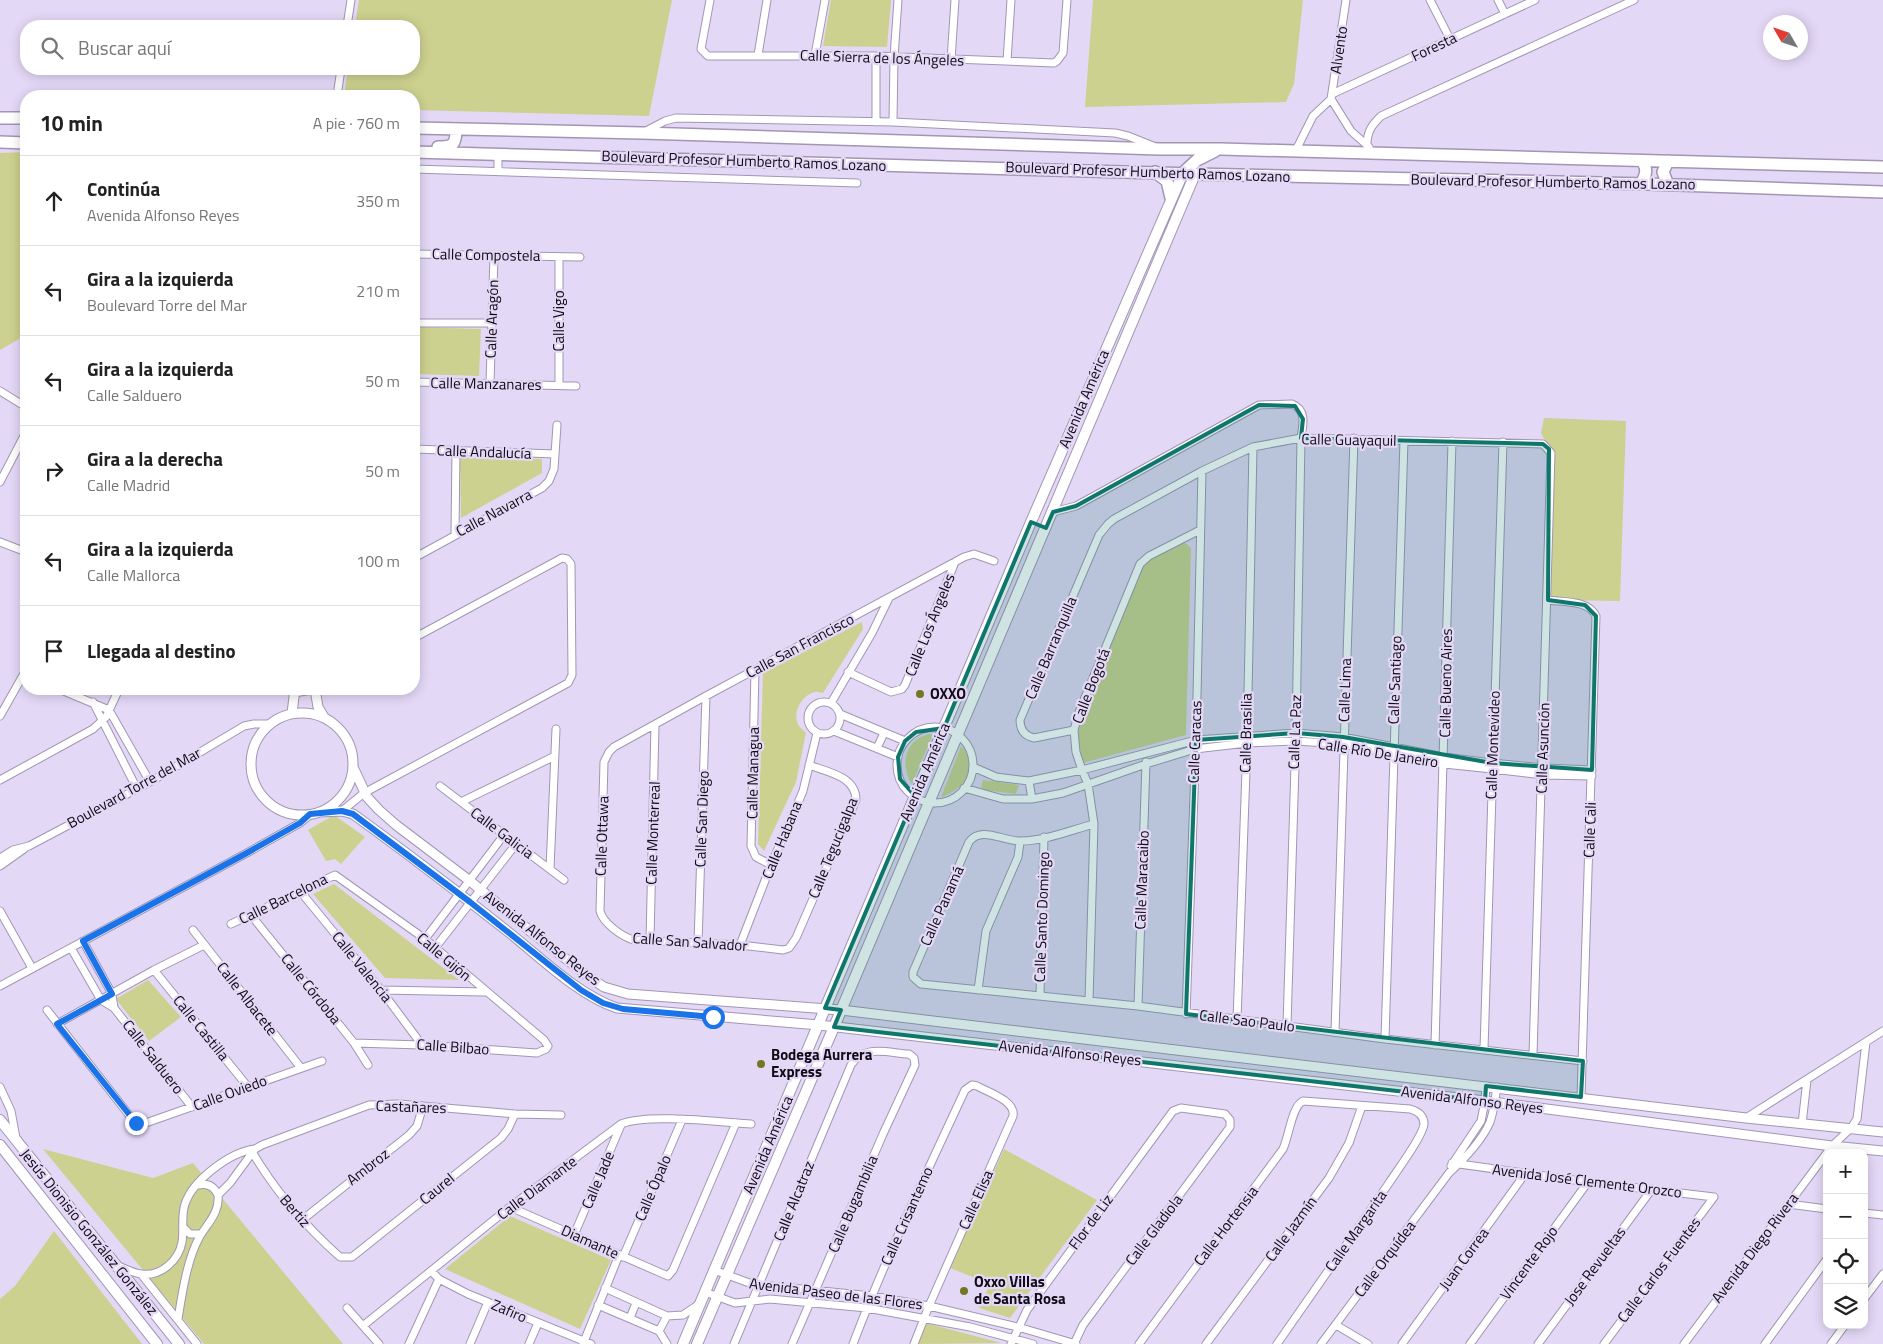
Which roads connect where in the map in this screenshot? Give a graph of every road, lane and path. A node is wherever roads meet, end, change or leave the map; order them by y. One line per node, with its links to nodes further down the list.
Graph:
1 (351, 0): 15 (street)
2 (710, 0): 18 (street, Calle Sierra de los Ángeles)
3 (767, 0): 18 (street)
4 (825, 0): 17 (street)
5 (898, 0): 20 (street)
6 (955, 0): 21 (street)
7 (1011, 0): 22 (street)
8 (1067, 0): 22 (street, Calle Sierra de los Ángeles)
9 (1346, 0): 25 (street, Alvento)
10 (1430, 0): 16 (street)
11 (1498, 0): 14 (street)
12 (1535, 0): 14 (street, Foresta)
13 (1634, 0): 36 (street)
14 (1505, 14): 16 (street, Foresta)
15 (348, 20)
16 (1450, 39): 25 (street, Foresta)
17 (815, 55): 18 (street, Calle Sierra de los Ángeles); 19 (street, Calle Sierra de los Ángeles)
18 (758, 56)
19 (876, 56): 20 (street, Calle Sierra de los Ángeles); 28 (street)
20 (894, 57): 21 (street, Calle Sierra de los Ángeles); 29 (street)
21 (950, 60): 22 (street, Calle Sierra de los Ángeles)
22 (1007, 61)
23 (340, 75): 24 (street)
24 (338, 90)
25 (1332, 96): 36 (street); 40 (street)
26 (0, 118): 27 (main road)
27 (20, 118)
28 (876, 122): 29 (street); 32 (street)
29 (893, 122): 38 (street)
30 (420, 128): 31 (main road, Boulevard Profesor Humberto Ramos Lozano)
31 (456, 129): 32 (main road, Boulevard Profesor Humberto Ramos Lozano); 35 (main road)
32 (642, 133): 38 (main road, Boulevard Profesor Humberto Ramos Lozano)
33 (0, 142): 34 (main road)
34 (20, 143)
35 (420, 145)
36 (1367, 145): 41 (street)
37 (1221, 148): 38 (main road, Boulevard Profesor Humberto Ramos Lozano); 40 (main road, Boulevard Profesor Humberto Ramos Lozano); 49 (main road)
38 (1160, 149)
39 (420, 152): 42 (main road, Boulevard Profesor Humberto Ramos Lozano)
40 (1295, 152): 41 (main road, Boulevard Profesor Humberto Ramos Lozano)
41 (1378, 153): 43 (main road, Boulevard Profesor Humberto Ramos Lozano)
42 (498, 154): 47 (street); 48 (main road, Boulevard Profesor Humberto Ramos Lozano)
43 (1642, 160): 44 (main road, Boulevard Profesor Humberto Ramos Lozano); 51 (main road)
44 (1668, 161): 45 (main road, Boulevard Profesor Humberto Ramos Lozano); 52 (main road)
45 (1883, 168)
46 (420, 169): 47 (street)
47 (498, 171): 50 (street)
48 (1155, 172): 49 (main road, Boulevard Profesor Humberto Ramos Lozano); 54 (main road)
49 (1189, 174): 51 (main road, Boulevard Profesor Humberto Ramos Lozano); 54 (main road, Avenida América); 81 (main road, Avenida América)
50 (857, 183)
51 (1641, 184): 52 (main road, Boulevard Profesor Humberto Ramos Lozano)
52 (1668, 185): 53 (main road, Boulevard Profesor Humberto Ramos Lozano)
53 (1883, 192)
54 (1171, 198): 83 (main road, Avenida América)
55 (420, 254): 56 (street, Calle Compostela)
56 (494, 256): 57 (street, Calle Compostela); 60 (street, Calle Aragón)
57 (559, 257): 58 (street, Calle Compostela); 63 (street, Calle Vigo)
58 (580, 257)
59 (420, 323): 60 (street)
60 (491, 323): 62 (street, Calle Aragón)
61 (420, 382): 62 (street, Calle Manzanares)
62 (490, 383): 63 (street, Calle Manzanares)
63 (559, 385): 64 (street, Calle Manzanares)
64 (576, 386)
65 (0, 391): 66 (street)
66 (20, 403)
67 (556, 425): 78 (street, Calle Navarra)
68 (1301, 438): 69 (street, Calle Guayaquil); 75 (street, Calle Guayaquil); 81 (street, Calle La Paz); 119 (street, Calle La Paz)
69 (1354, 438): 70 (street, Calle Guayaquil); 124 (street, Calle Lima)
70 (1404, 440): 71 (street, Calle Guayaquil); 130 (street, Calle Santiago)
71 (1452, 441): 72 (street, Calle Guayaquil); 136 (street, Calle Bueno Aires)
72 (1503, 442): 74 (street, Calle Guayaquil); 140 (street, Calle Montevideo)
73 (20, 444): 80 (street)
74 (1543, 444): 93 (street, Calle Asunción)
75 (1253, 447): 79 (street, Calle Guayaquil); 121 (street, Calle Brasilia)
76 (420, 449): 77 (street, Calle Andalucía)
77 (456, 451): 78 (street, Calle Andalucía); 86 (street)
78 (555, 454): 86 (street, Calle Navarra)
79 (1202, 471): 82 (street, Calle Guayaquil); 85 (street, Calle Caracas)
80 (0, 482)
81 (1053, 512): 84 (main road, Avenida América)
82 (1114, 519): 115 (street, Calle Barranquilla)
83 (1031, 522): 84 (main road); 113 (main road, Avenida América)
84 (1046, 528): 120 (main road, Avenida América)
85 (1200, 530): 115 (street, Calle Bogotá); 122 (street, Calle Caracas)
86 (455, 534): 89 (street, Calle Navarra)
87 (0, 542): 88 (street)
88 (20, 550)
89 (420, 554)
90 (994, 561): 91 (street, Calle San Francisco)
91 (956, 562): 92 (street, Calle San Francisco); 96 (street, Calle Los Ángeles)
92 (889, 598): 95 (street, Calle San Francisco); 96 (street)
93 (1548, 600): 143 (street, Calle Asunción); 144 (street, Calle Cali)
94 (420, 635): 152 (street)
95 (755, 670): 102 (street, Calle San Francisco); 166 (street, Calle Managua)
96 (848, 672): 104 (street)
97 (20, 682): 108 (street)
98 (75, 695): 103 (street)
99 (116, 695): 105 (street)
100 (294, 695): 106 (street)
101 (317, 695): 109 (street)
102 (706, 696): 112 (street, Calle San Francisco); 184 (street, Calle San Diego)
103 (93, 702): 105 (street); 110 (street)
104 (831, 703): 107 (street); 117 (street)
105 (109, 710): 110 (street); 127 (street)
106 (292, 713): 109 (street); 111 (street)
107 (840, 714): 116 (street); 118 (street)
108 (0, 716)
109 (324, 717): 141 (street)
110 (102, 722): 131 (street); 145 (street)
111 (269, 724): 147 (street, Boulevard Torre del Mar); 158 (street)
112 (656, 725): 132 (street, Calle San Francisco); 182 (street, Calle Monterreal)
113 (944, 728): 120 (street); 125 (street); 153 (main road, Avenida América)
114 (556, 729): 134 (street)
115 (1074, 730): 142 (street, Calle Bogotá)
116 (834, 731): 117 (street); 128 (street)
117 (817, 733): 138 (street, Calle Habana)
118 (884, 733): 125 (street); 128 (street)
119 (1296, 733): 121 (street, Calle Río De Janeiro); 123 (street, Calle La Paz); 124 (street, Calle Río De Janeiro)
120 (958, 734): 139 (street); 156 (main road, Avenida América)
121 (1246, 735): 122 (street, Calle Río De Janeiro); 126 (street, Calle Brasilia)
122 (1196, 740): 129 (street, Calle Caracas); 133 (street, Calle Río De Janeiro)
123 (1295, 741): 124 (street, Calle Río De Janeiro); 126 (street, Calle Río De Janeiro); 213 (street, Calle La Paz)
124 (1344, 741): 130 (street, Calle Río De Janeiro); 215 (street, Calle Lima)
125 (905, 742): 135 (street)
126 (1247, 743): 129 (street, Calle Río De Janeiro); 209 (street, Calle Brasilia)
127 (129, 745): 131 (street); 147 (street)
128 (877, 748): 135 (street)
129 (1196, 749): 137 (street, Calle Río De Janeiro); 208 (street, Calle Caracas)
130 (1393, 750): 136 (street, Calle Río De Janeiro); 216 (street, Calle Santiago)
131 (118, 752): 151 (street)
132 (609, 752): 178 (street, Calle Ottawa)
133 (1145, 754): 137 (street, Calle Maracaibo); 142 (street, Calle Río De Janeiro)
134 (554, 757): 155 (street); 168 (street)
135 (898, 757): 153 (street)
136 (1444, 760): 140 (street, Calle Río De Janeiro); 220 (street, Calle Bueno Aires)
137 (1146, 764): 148 (street, Calle Río De Janeiro); 203 (street, Calle Maracaibo)
138 (809, 765): 166 (street, Calle Habana); 189 (street, Calle Tegucigalpa)
139 (973, 766): 146 (street, Calle Río De Janeiro); 150 (street)
140 (1492, 766): 143 (street, Calle Río De Janeiro); 222 (street, Calle Montevideo)
141 (353, 767): 152 (street, Avenida Alfonso Reyes); 158 (street)
142 (1082, 770): 146 (street, Calle Río De Janeiro); 148 (street, Calle Bogotá)
143 (1543, 771): 144 (street, Calle Río De Janeiro); 223 (street, Calle Asunción)
144 (1592, 773): 226 (street, Calle Cali)
145 (0, 780)
146 (1029, 781): 154 (street)
147 (150, 782): 151 (street, Boulevard Torre del Mar)
148 (1088, 784): 154 (street, Calle Río De Janeiro); 159 (street, Calle Bogotá)
149 (440, 786): 155 (street, Calle Galicia)
150 (964, 788): 154 (street, Calle Río De Janeiro); 156 (street)
151 (137, 789): 164 (street, Boulevard Torre del Mar)
152 (364, 793): 157 (street); 170 (street, Avenida Alfonso Reyes)
153 (915, 796): 156 (street); 205 (main road, Avenida América)
154 (1032, 799)
155 (461, 802): 160 (street, Calle Galicia)
156 (929, 802): 207 (main road, Avenida América)
157 (342, 811): 158 (street, Avenida Alfonso Reyes); 174 (street, Avenida Alfonso Reyes)
158 (315, 813): 183 (street)
159 (1094, 824): 161 (street); 202 (street, Calle Bogotá)
160 (504, 835): 163 (street, Calle Galicia); 170 (street)
161 (1044, 838): 162 (street); 200 (street, Calle Santo Domingo)
162 (1020, 842): 194 (street, Calle Panamá); 197 (street)
163 (516, 844): 168 (street, Calle Galicia); 172 (street)
164 (29, 846): 165 (street, Boulevard Torre del Mar); 167 (street)
165 (0, 858)
166 (771, 865): 186 (street, Calle Habana)
167 (0, 866)
168 (550, 869): 171 (street, Calle Galicia)
169 (335, 875): 173 (street, Calle Barcelona); 181 (street, Calle Gijón)
170 (470, 880): 172 (street, Avenida Alfonso Reyes); 174 (street)
171 (564, 880)
172 (480, 890): 175 (street); 190 (street, Avenida Alfonso Reyes)
173 (300, 891): 177 (street, Calle Barcelona); 196 (street, Calle Valencia)
174 (460, 894): 175 (street, Avenida Alfonso Reyes); 181 (street)
175 (470, 902): 188 (street); 193 (street, Avenida Alfonso Reyes)
176 (0, 911): 191 (street)
177 (251, 915): 179 (street, Calle Barcelona); 217 (street, Calle Córdoba)
178 (603, 919): 182 (street, Calle San Salvador)
179 (231, 924)
180 (193, 930): 185 (street, Calle Albacete)
181 (425, 939): 188 (street, Calle Gijón)
182 (650, 940): 184 (street, Calle San Salvador)
183 (83, 941): 187 (street); 199 (street, Calle Salduero)
184 (698, 943): 186 (street, Calle San Salvador)
185 (204, 945): 192 (street); 228 (street, Calle Albacete)
186 (740, 946): 189 (street, Calle San Salvador)
187 (71, 948): 191 (street); 201 (street, Calle Salduero)
188 (435, 948): 198 (street, Calle Gijón)
189 (784, 950)
190 (569, 961): 193 (street); 205 (street, Avenida Alfonso Reyes)
191 (32, 968): 195 (street)
192 (154, 970): 199 (street); 232 (street, Calle Castilla)
193 (560, 973): 211 (street, Avenida Alfonso Reyes)
194 (914, 977): 197 (street, Calle Sao Paulo)
195 (0, 986)
196 (381, 990): 198 (street); 219 (street, Calle Valencia)
197 (978, 990): 200 (street, Calle Sao Paulo)
198 (485, 992): 221 (street, Calle Gijón)
199 (112, 994): 201 (street); 204 (street, Calle Salduero)
200 (1040, 996): 202 (street, Calle Sao Paulo)
201 (101, 1000): 204 (street, Calle Salduero); 210 (street)
202 (1089, 1001): 203 (street, Calle Sao Paulo)
203 (1138, 1006): 208 (street, Calle Sao Paulo)
204 (114, 1008): 239 (street, Calle Salduero)
205 (824, 1008): 207 (street, Avenida Alfonso Reyes); 211 (main road, Avenida América)
206 (47, 1010): 210 (street)
207 (841, 1010): 212 (main road, Avenida América); 230 (street, Avenida Alfonso Reyes)
208 (1186, 1014): 209 (street, Calle Sao Paulo)
209 (1236, 1020): 213 (street, Calle Sao Paulo)
210 (57, 1024): 239 (street, Calle Oviedo)
211 (819, 1025): 212 (street, Avenida Alfonso Reyes); 277 (main road, Avenida América)
212 (834, 1026): 236 (street, Avenida Alfonso Reyes); 281 (main road, Avenida América)
213 (1287, 1026): 215 (street, Calle Sao Paulo)
214 (1883, 1031): 218 (street)
215 (1335, 1032): 216 (street, Calle Sao Paulo)
216 (1385, 1039): 220 (street, Calle Sao Paulo)
217 (354, 1042): 219 (street, Calle Bilbao); 227 (street, Calle Córdoba)
218 (1866, 1042): 229 (street); 250 (street)
219 (422, 1044): 221 (street, Calle Bilbao)
220 (1435, 1045): 222 (street, Calle Sao Paulo)
221 (548, 1046)
222 (1484, 1049): 223 (street, Calle Sao Paulo)
223 (1533, 1055): 226 (street, Calle Sao Paulo)
224 (855, 1059): 283 (street, Calle Alcatraz); 285 (street, Calle Bugambilia)
225 (322, 1061): 228 (street, Calle Oviedo)
226 (1583, 1061): 235 (street, Calle Cali)
227 (368, 1065)
228 (301, 1068): 232 (street, Calle Oviedo)
229 (1807, 1080): 243 (street); 249 (street)
230 (1486, 1086): 233 (street, Avenida Alfonso Reyes); 236 (street, Calle Orquídea)
231 (0, 1087): 252 (street)
232 (248, 1087): 239 (street, Calle Oviedo)
233 (1497, 1087): 235 (street, Avenida Alfonso Reyes); 236 (street, Calle Orquídea)
234 (965, 1090): 288 (street, Calle Crisantemo); 296 (street, Calle Elisa)
235 (1582, 1097): 243 (street, Avenida Alfonso Reyes)
236 (1490, 1101): 254 (street, Avenida Alfonso Reyes); 257 (street, Calle Orquídea)
237 (423, 1106): 240 (street, Castañares); 255 (street, Castañares); 269 (street, Ambroz)
238 (1362, 1106): 327 (street, Calle Hortensia); 328 (street, Calle Jazmín); 329 (street, Calle Margarita)
239 (192, 1107)
240 (515, 1114): 241 (street, Castañares); 274 (street, Caurel)
241 (561, 1114)
242 (1228, 1116): 306 (street, Flor de Liz); 326 (street, Calle Gladiola)
243 (1746, 1118): 249 (street, Avenida Alfonso Reyes)
244 (0, 1120): 252 (main road, Jesús Dionisio González González)
245 (682, 1120): 246 (street, Calle Diamante); 247 (street, Calle Diamante); 273 (street, Calle Ópalo)
246 (736, 1123): 248 (street, Calle Diamante); 273 (street, Diamante)
247 (621, 1124): 265 (street, Calle Diamante); 272 (street, Calle Jade)
248 (751, 1124)
249 (1802, 1124): 250 (street, Avenida Alfonso Reyes)
250 (1851, 1128): 251 (street, Avenida Alfonso Reyes); 254 (street, Avenida Diego Rivera)
251 (1883, 1132)
252 (17, 1141): 276 (main road, Jesús Dionisio González González)
253 (0, 1145): 311 (main road, Jesús Dionisio González González)
254 (1832, 1146): 256 (street, Avenida Alfonso Reyes); 264 (street, Avenida Diego Rivera)
255 (253, 1151): 260 (street, Castañares); 262 (street); 269 (street, Bertiz)
256 (1883, 1151)
257 (1456, 1164): 258 (street, Avenida José Clemente Orozco); 305 (street, Calle Orquídea)
258 (1525, 1174): 259 (street, Avenida José Clemente Orozco); 332 (street, Juan Correa)
259 (1588, 1182): 261 (street, Avenida José Clemente Orozco); 333 (street, Vincente Rojo)
260 (198, 1185): 262 (street); 270 (street)
261 (1652, 1189): 263 (street, Avenida José Clemente Orozco); 334 (street, Jose Revueltas)
262 (218, 1195): 271 (street)
263 (1714, 1197): 335 (street, Calle Carlos Fuentes)
264 (1788, 1204): 266 (street); 336 (street, Avenida Diego Rivera)
265 (510, 1207): 272 (street, Diamante); 278 (street, Calle Diamante)
266 (1823, 1208)
267 (1868, 1213): 268 (street)
268 (1883, 1215)
269 (302, 1220): 274 (street, Bertiz)
270 (184, 1228): 271 (street); 279 (street)
271 (201, 1234): 302 (street)
272 (574, 1235): 273 (street, Diamante)
273 (621, 1256): 284 (street, Calle Ópalo)
274 (352, 1257)
275 (1823, 1264): 337 (street)
276 (116, 1265): 279 (street); 312 (main road, Jesús Dionisio González González)
277 (714, 1270): 281 (street, Avenida Paseo de las Flores); 286 (main road, Avenida América)
278 (431, 1271): 282 (street, Zafiro); 304 (street, Calle Diamante)
279 (141, 1274): 302 (street)
280 (1883, 1274): 287 (street)
281 (726, 1275): 283 (street, Avenida Paseo de las Flores); 289 (main road, Avenida América)
282 (438, 1279): 290 (street, Zafiro); 315 (street)
283 (759, 1285): 285 (street, Avenida Paseo de las Flores); 291 (street, Calle Alcatraz)
284 (605, 1288): 293 (street); 295 (street, Calle Ópalo)
285 (815, 1291): 288 (street, Avenida Paseo de las Flores); 292 (street, Calle Bugambilia)
286 (705, 1292): 289 (street, Avenida Paseo de las Flores); 294 (main road, Avenida América)
287 (1868, 1294)
288 (872, 1296): 296 (street, Avenida Paseo de las Flores); 298 (street, Calle Crisantemo)
289 (717, 1297): 291 (street, Avenida Paseo de las Flores); 320 (main road, Avenida América)
290 (488, 1302): 303 (street, Zafiro); 316 (street)
291 (752, 1302): 292 (street, Avenida Paseo de las Flores); 321 (street, Calle Alcatraz)
292 (810, 1302): 298 (street, Avenida Paseo de las Flores); 322 (street, Calle Bugambilia)
293 (636, 1303): 299 (street); 300 (street)
294 (700, 1303): 299 (street); 319 (main road, Avenida América)
295 (598, 1305): 300 (street); 310 (street, Calle Ópalo)
296 (929, 1306): 301 (street, Calle Elisa); 306 (street, Avenida Paseo de las Flores)
297 (347, 1308): 304 (street)
298 (867, 1308): 301 (street, Avenida Paseo de las Flores); 323 (street, Calle Crisantemo)
299 (667, 1316): 308 (street)
300 (630, 1318): 308 (street)
301 (925, 1318): 309 (street, Avenida Paseo de las Flores); 324 (street, Calle Elisa)
302 (178, 1320): 313 (street)
303 (538, 1323): 310 (street, Zafiro); 317 (street)
304 (364, 1325): 314 (street)
305 (1336, 1325): 330 (street, Calle Orquídea); 331 (street)
306 (1018, 1326): 309 (street, Flor de Liz); 326 (street, Avenida Paseo de las Flores)
307 (1842, 1329): 338 (street)
308 (660, 1331): 318 (street)
309 (1012, 1341): 325 (street, Avenida Paseo de las Flores)
310 (586, 1343)
311 (157, 1344)
312 (179, 1344)
313 (197, 1344)
314 (379, 1344)
315 (409, 1344)
316 (470, 1344)
317 (528, 1344)
318 (667, 1344)
319 (683, 1344)
320 (697, 1344)
321 (734, 1344)
322 (792, 1344)
323 (853, 1344)
324 (914, 1344)
325 (1033, 1344)
326 (1075, 1344)
327 (1139, 1344)
328 (1206, 1344)
329 (1277, 1344)
330 (1321, 1344)
331 (1368, 1344)
332 (1402, 1344)
333 (1470, 1344)
334 (1538, 1344)
335 (1604, 1344)
336 (1684, 1344)
337 (1765, 1344)
338 (1831, 1344)

